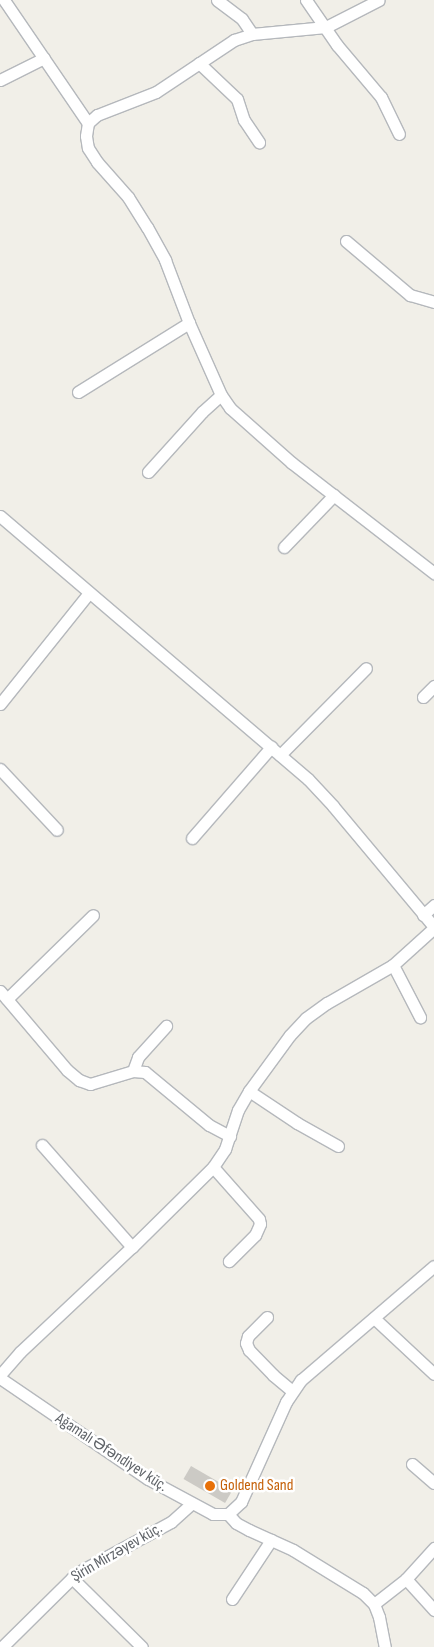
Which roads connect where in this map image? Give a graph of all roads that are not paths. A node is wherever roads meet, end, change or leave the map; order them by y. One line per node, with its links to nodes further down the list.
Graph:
1 (4, 0): 7 (street)
2 (217, 0): 6 (street)
3 (306, 0): 5 (street)
4 (379, 0): 5 (street)
5 (326, 27): 6 (street); 11 (street)
6 (252, 34): 8 (street)
7 (44, 58): 9 (street); 10 (street)
8 (199, 64): 10 (street); 12 (street)
9 (0, 80)
10 (88, 122): 15 (street)
11 (399, 134)
12 (258, 142)
13 (346, 241): 14 (street)
14 (434, 302)
15 (189, 322): 16 (street); 17 (street)
16 (78, 392)
17 (221, 395): 18 (street); 19 (street)
18 (148, 472)
19 (334, 495): 21 (street); 22 (street)
20 (0, 516): 23 (street)
21 (284, 547)
22 (434, 573)
23 (89, 593): 27 (street); 28 (street)
24 (366, 668): 28 (street)
25 (434, 686): 26 (street)
26 (423, 697)
27 (0, 704)
28 (276, 751): 31 (street); 34 (street)
29 (0, 769): 30 (street)
30 (57, 830)
31 (192, 838)
32 (434, 905): 34 (street)
33 (93, 915): 37 (street)
34 (424, 915): 35 (street)
35 (434, 927): 36 (street)
36 (393, 966): 38 (street); 41 (street)
37 (3, 995): 40 (street)
38 (420, 1017)
39 (166, 1026): 40 (street)
40 (133, 1071): 42 (street)
41 (249, 1091): 42 (street); 44 (street)
42 (230, 1136): 45 (street)
43 (42, 1145): 46 (street)
44 (338, 1146)
45 (213, 1167): 46 (street); 47 (street)
46 (132, 1247): 52 (street)
47 (229, 1261)
48 (434, 1266): 50 (street)
49 (267, 1317): 53 (street)
50 (374, 1318): 51 (street); 53 (street)
51 (434, 1374)
52 (0, 1376): 56 (street, Ağamalı Əfəndiyev küç.)
53 (292, 1391): 57 (street)
54 (412, 1464): 55 (street)
55 (434, 1484)
56 (192, 1503): 57 (street, Ağamalı Əfəndiyev küç.); 60 (street, Şirin Mirzəyev küç.)
57 (228, 1514): 58 (street)
58 (271, 1540): 62 (street); 63 (street)
59 (434, 1548): 61 (street)
60 (72, 1578): 65 (street, Şirin Mirzəyev küç.); 66 (street)
61 (406, 1579): 63 (street); 64 (street)
62 (232, 1598)
63 (374, 1604): 67 (street)
64 (434, 1610)
65 (2, 1647)
66 (142, 1647)
67 (385, 1647)

